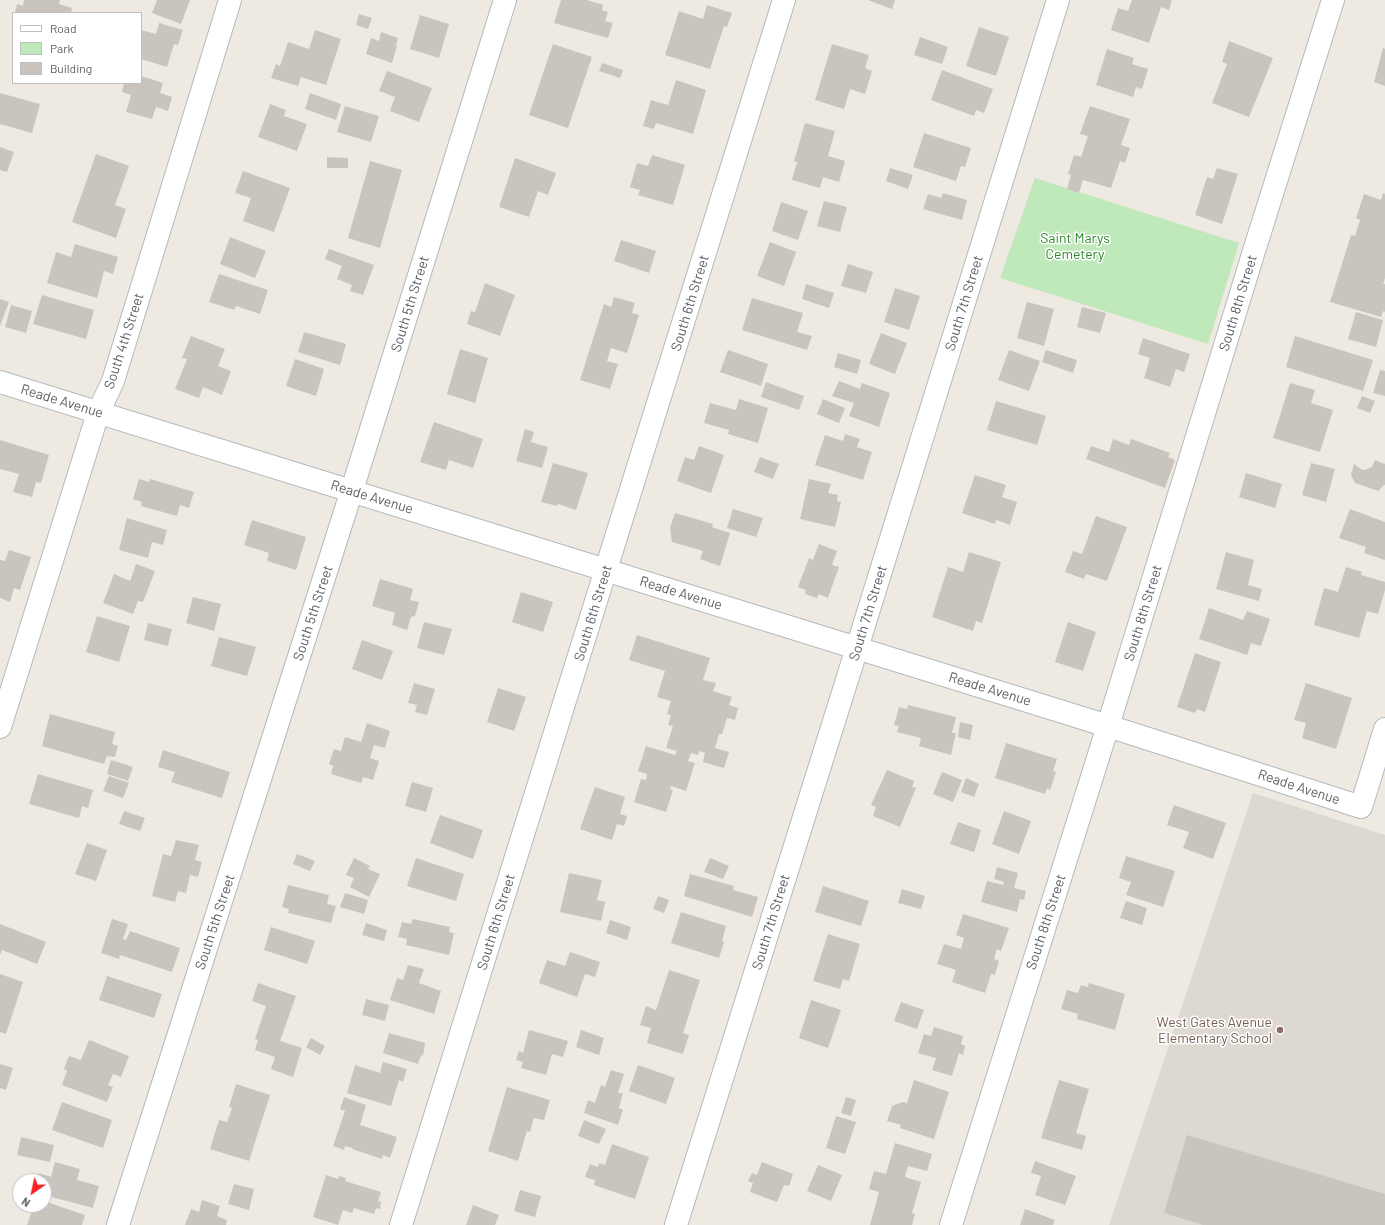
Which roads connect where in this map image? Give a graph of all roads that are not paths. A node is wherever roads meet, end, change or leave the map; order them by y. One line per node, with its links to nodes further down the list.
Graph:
1 (230, 0): 7 (street, South 4th Street)
2 (505, 0): 8 (street, South 5th Street)
3 (784, 0): 9 (street, South 6th Street)
4 (1058, 0): 10 (street, South 7th Street)
5 (1333, 0): 11 (street, South 8th Street)
6 (0, 382): 7 (street, Reade Avenue)
7 (98, 412): 8 (street, Reade Avenue); 12 (street, South 4th Street)
8 (352, 490): 9 (street, Reade Avenue); 14 (street, South 5th Street)
9 (607, 570): 10 (street, Reade Avenue); 15 (street, South 6th Street)
10 (857, 648): 11 (street, Reade Avenue); 16 (street, South 7th Street)
11 (1108, 726): 13 (street, Reade Avenue); 17 (street, South 8th Street)
12 (0, 727)
13 (1385, 729)
14 (118, 1225)
15 (401, 1225)
16 (676, 1225)
17 (951, 1225)

